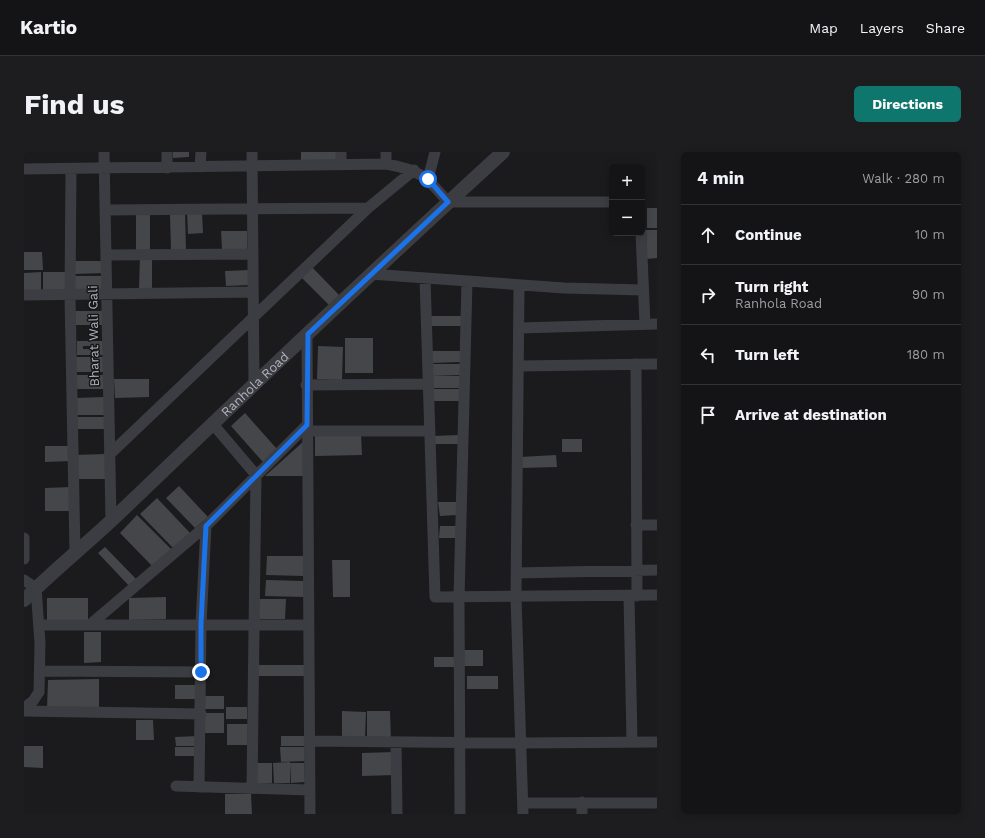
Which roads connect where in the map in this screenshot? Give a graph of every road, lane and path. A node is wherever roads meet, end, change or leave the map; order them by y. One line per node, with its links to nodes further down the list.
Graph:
1 (104, 152): 13 (street, Bharat Wali Gali)
2 (167, 152): 14 (street)
3 (201, 152): 12 (street)
4 (252, 152): 11 (street)
5 (341, 152): 10 (street)
6 (386, 152): 9 (street)
7 (435, 152): 18 (street)
8 (503, 152): 19 (street, Ranhola Road)
9 (386, 164): 10 (street); 17 (street)
10 (341, 165): 11 (street)
11 (252, 166): 12 (street); 21 (street)
12 (200, 167): 14 (street)
13 (105, 168): 14 (street); 16 (street); 23 (street, Bharat Wali Gali)
14 (167, 168)
15 (24, 169): 16 (street)
16 (71, 169): 35 (street)
17 (414, 170): 18 (street); 22 (street)
18 (428, 179): 19 (street)
19 (448, 202): 20 (street); 27 (street, Ranhola Road)
20 (609, 202)
21 (252, 208): 22 (street); 23 (street); 25 (street)
22 (368, 208): 36 (street)
23 (105, 210): 26 (street, Bharat Wali Gali)
24 (642, 236): 31 (street)
25 (253, 254): 26 (street); 32 (street)
26 (106, 255): 34 (street, Bharat Wali Gali)
27 (370, 274): 28 (street); 40 (street, Ranhola Road)
28 (425, 278): 29 (street); 45 (street)
29 (467, 282): 30 (street); 67 (street)
30 (519, 285): 31 (street); 39 (street)
31 (643, 290): 37 (street)
32 (253, 292): 34 (street); 36 (street)
33 (24, 295): 35 (street)
34 (107, 295): 35 (street); 50 (street, Bharat Wali Gali)
35 (70, 296): 57 (street)
36 (253, 318): 44 (street); 50 (street)
37 (645, 324): 38 (street); 39 (street)
38 (657, 324)
39 (519, 328): 43 (street)
40 (308, 334): 44 (street, Ranhola Road); 46 (street)
41 (636, 364): 42 (street); 43 (street); 53 (street)
42 (657, 364)
43 (519, 366): 61 (street)
44 (254, 384): 47 (street, Ranhola Road)
45 (428, 384): 46 (street); 49 (street)
46 (306, 385): 48 (street)
47 (212, 423): 51 (street); 52 (street, Ranhola Road)
48 (307, 428): 49 (street); 51 (street); 73 (street)
49 (429, 431): 67 (street)
50 (109, 455): 52 (street, Bharat Wali Gali)
51 (256, 475): 55 (street); 71 (street)
52 (112, 520): 57 (street, Ranhola Road)
53 (636, 525): 54 (street); 60 (street)
54 (657, 525)
55 (206, 526): 69 (street); 70 (street)
56 (24, 538): 58 (street)
57 (75, 553): 63 (street, Ranhola Road)
58 (24, 559)
59 (657, 570): 60 (street)
60 (636, 571): 61 (street); 65 (street)
61 (516, 573): 66 (street)
62 (24, 580): 63 (street)
63 (36, 588): 68 (street, Ranhola Road); 72 (street)
64 (657, 595): 65 (street)
65 (633, 596): 66 (street); 82 (street)
66 (516, 597): 67 (street); 84 (street)
67 (460, 598): 81 (street)
68 (24, 600)
69 (92, 623): 70 (street); 72 (street)
70 (201, 624): 71 (street); 75 (street)
71 (255, 624): 73 (street); 87 (street)
72 (38, 625): 74 (street)
73 (308, 625): 79 (street)
74 (40, 671): 75 (street); 76 (street)
75 (201, 672): 78 (street)
76 (24, 708)
77 (24, 712): 78 (street)
78 (201, 714): 86 (street)
79 (309, 741): 80 (street); 88 (street)
80 (396, 742): 81 (street); 93 (street)
81 (460, 742): 84 (street); 94 (street)
82 (632, 742): 83 (street); 84 (street)
83 (657, 742)
84 (521, 743): 91 (street)
85 (176, 786): 86 (street)
86 (199, 787): 87 (street)
87 (252, 788): 88 (street)
88 (310, 790): 92 (street)
89 (582, 802): 90 (street); 91 (street); 95 (street)
90 (657, 803)
91 (523, 809)
92 (310, 814)
93 (397, 814)
94 (460, 814)
95 (582, 814)

